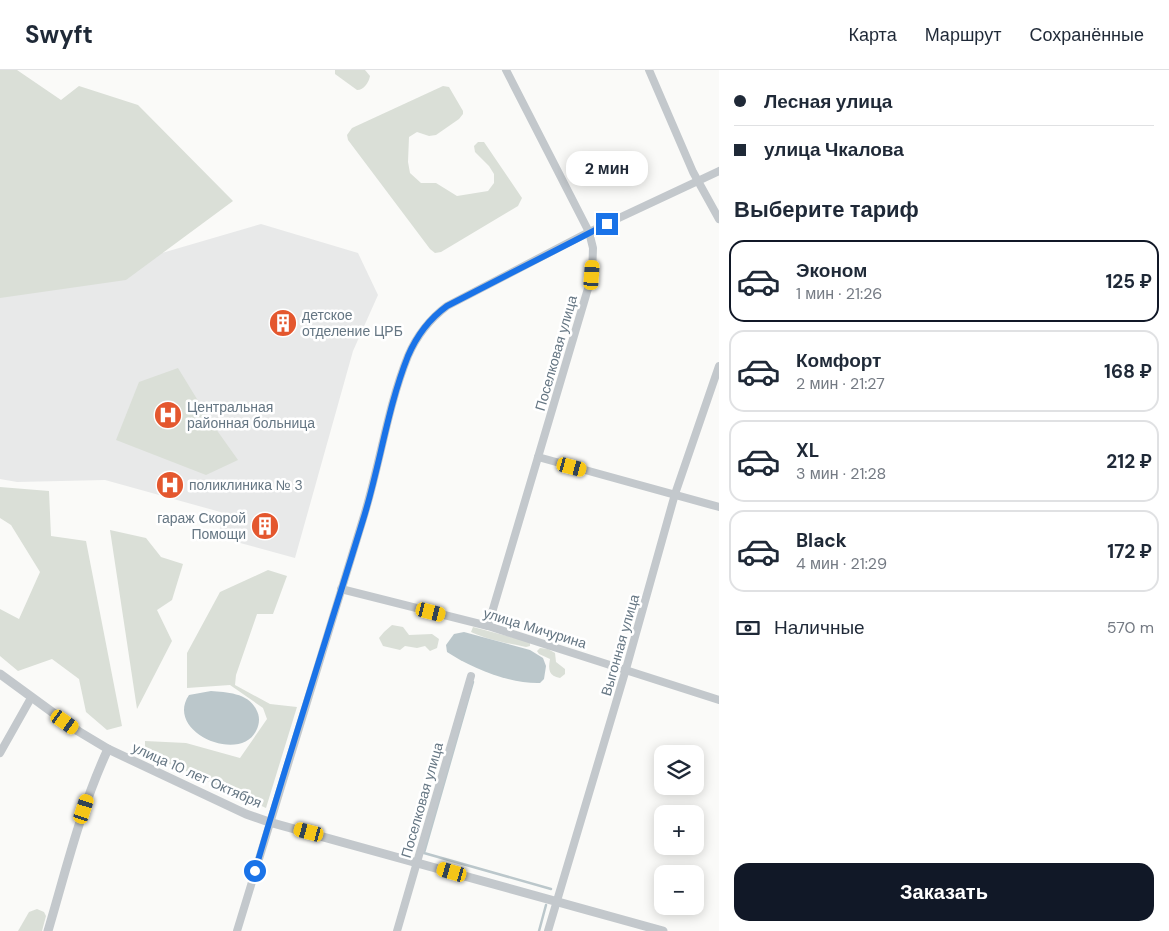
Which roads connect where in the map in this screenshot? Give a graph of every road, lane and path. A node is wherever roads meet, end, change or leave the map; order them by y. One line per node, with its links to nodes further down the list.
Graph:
1 (506, 70): 6 (street, Поселковая улица)
2 (649, 70): 4 (street)
3 (719, 171): 4 (street)
4 (697, 181): 5 (street); 6 (street)
5 (719, 219)
6 (589, 232): 8 (street, Поселковая улица); 11 (street)
7 (719, 366): 9 (street, Выгонная улица)
8 (538, 457): 9 (street); 12 (street, Поселковая улица)
9 (675, 494): 10 (street); 13 (street, Выгонная улица)
10 (719, 507)
11 (341, 589): 12 (street, улица Мичурина); 20 (street)
12 (488, 626): 13 (street, улица Мичурина)
13 (626, 669): 17 (street, улица Мичурина); 22 (street, Выгонная улица)
14 (0, 674): 16 (street, улица 10 лет Октября)
15 (471, 676): 21 (street, Поселковая улица)
16 (31, 698): 18 (street, улица 10 лет Октября); 19 (street)
17 (719, 700)
18 (108, 749): 20 (street, улица 10 лет Октября); 23 (street)
19 (0, 753)
20 (269, 822): 21 (street, улица 10 лет Октября); 24 (street)
21 (418, 862): 22 (street, улица 10 лет Октября); 25 (street, Поселковая улица)
22 (557, 902): 26 (street, Выгонная улица); 27 (street, улица 10 лет Октября)
23 (48, 931)
24 (237, 931)
25 (397, 931)
26 (548, 931)
27 (663, 931)

